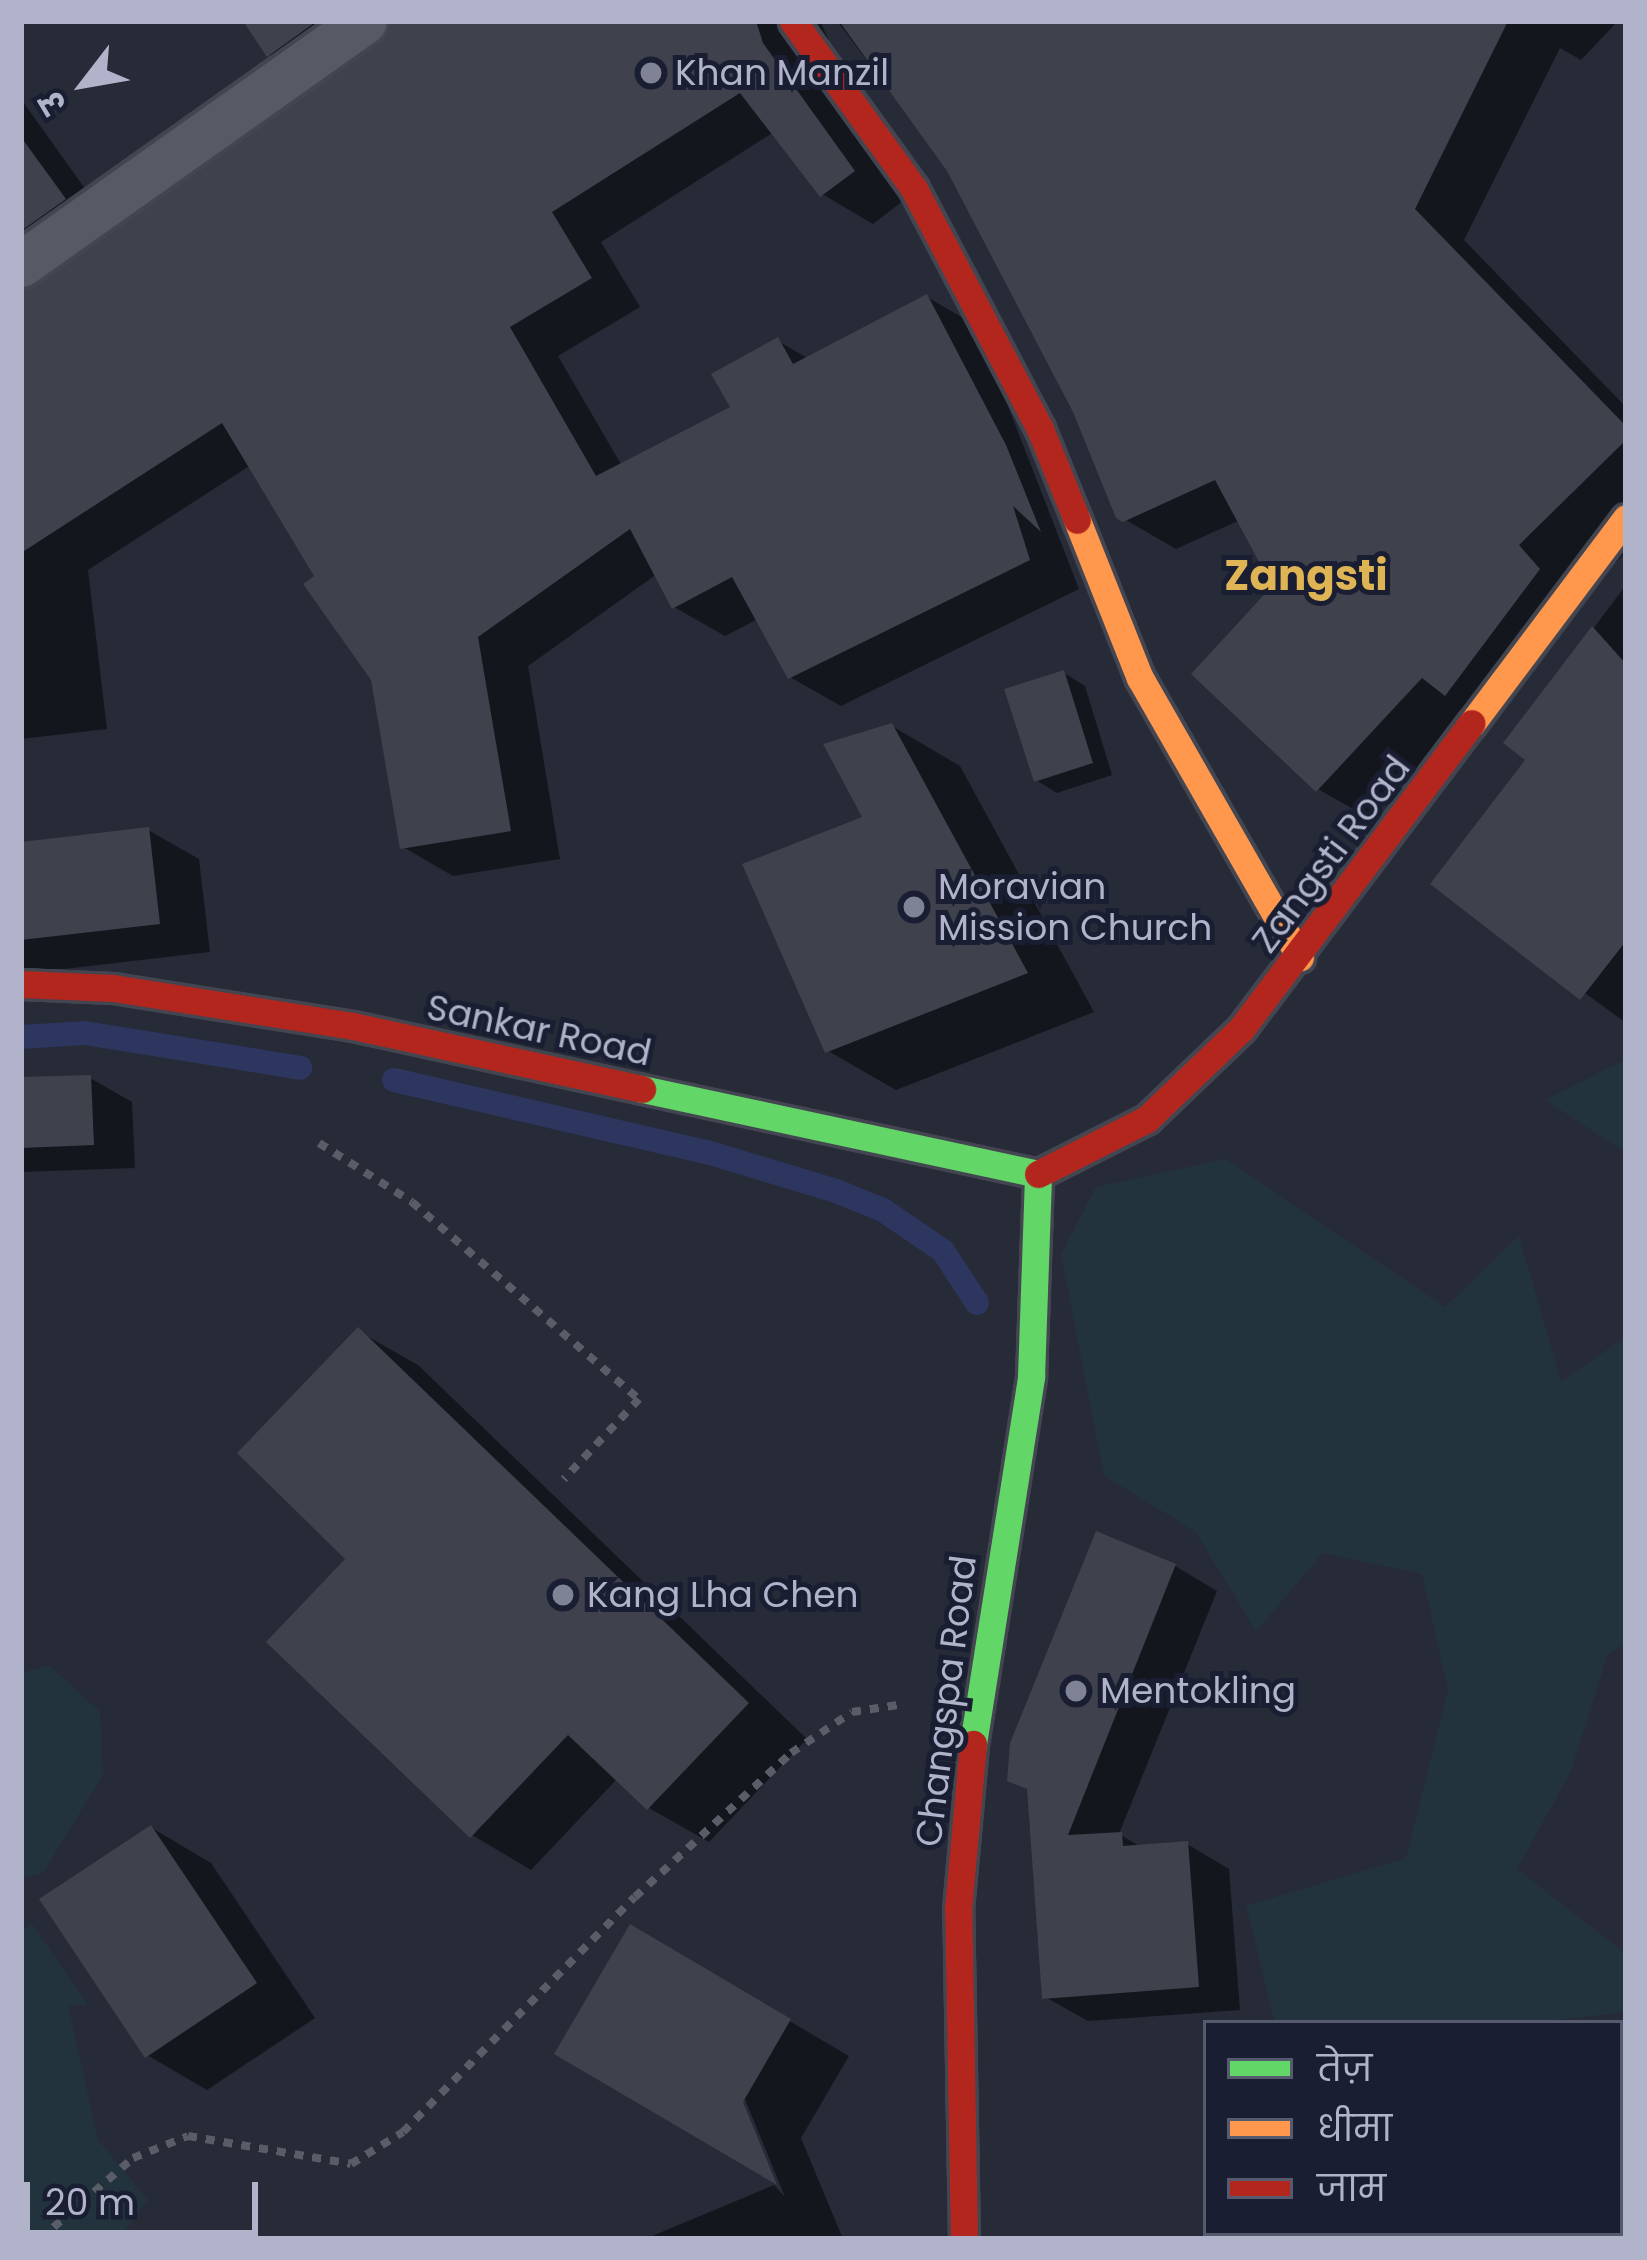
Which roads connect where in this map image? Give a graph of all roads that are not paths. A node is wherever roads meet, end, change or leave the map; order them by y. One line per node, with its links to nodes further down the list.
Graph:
1 (364, 21): 3 (lane)
2 (793, 21): 5 (street)
3 (21, 264)
4 (1626, 518): 5 (street, Zangsti Road)
5 (1300, 957): 7 (street, Zangsti Road)
6 (21, 984): 7 (street, Sankar Road)
7 (1038, 1174): 8 (street, Changspa Road)
8 (964, 2239)

